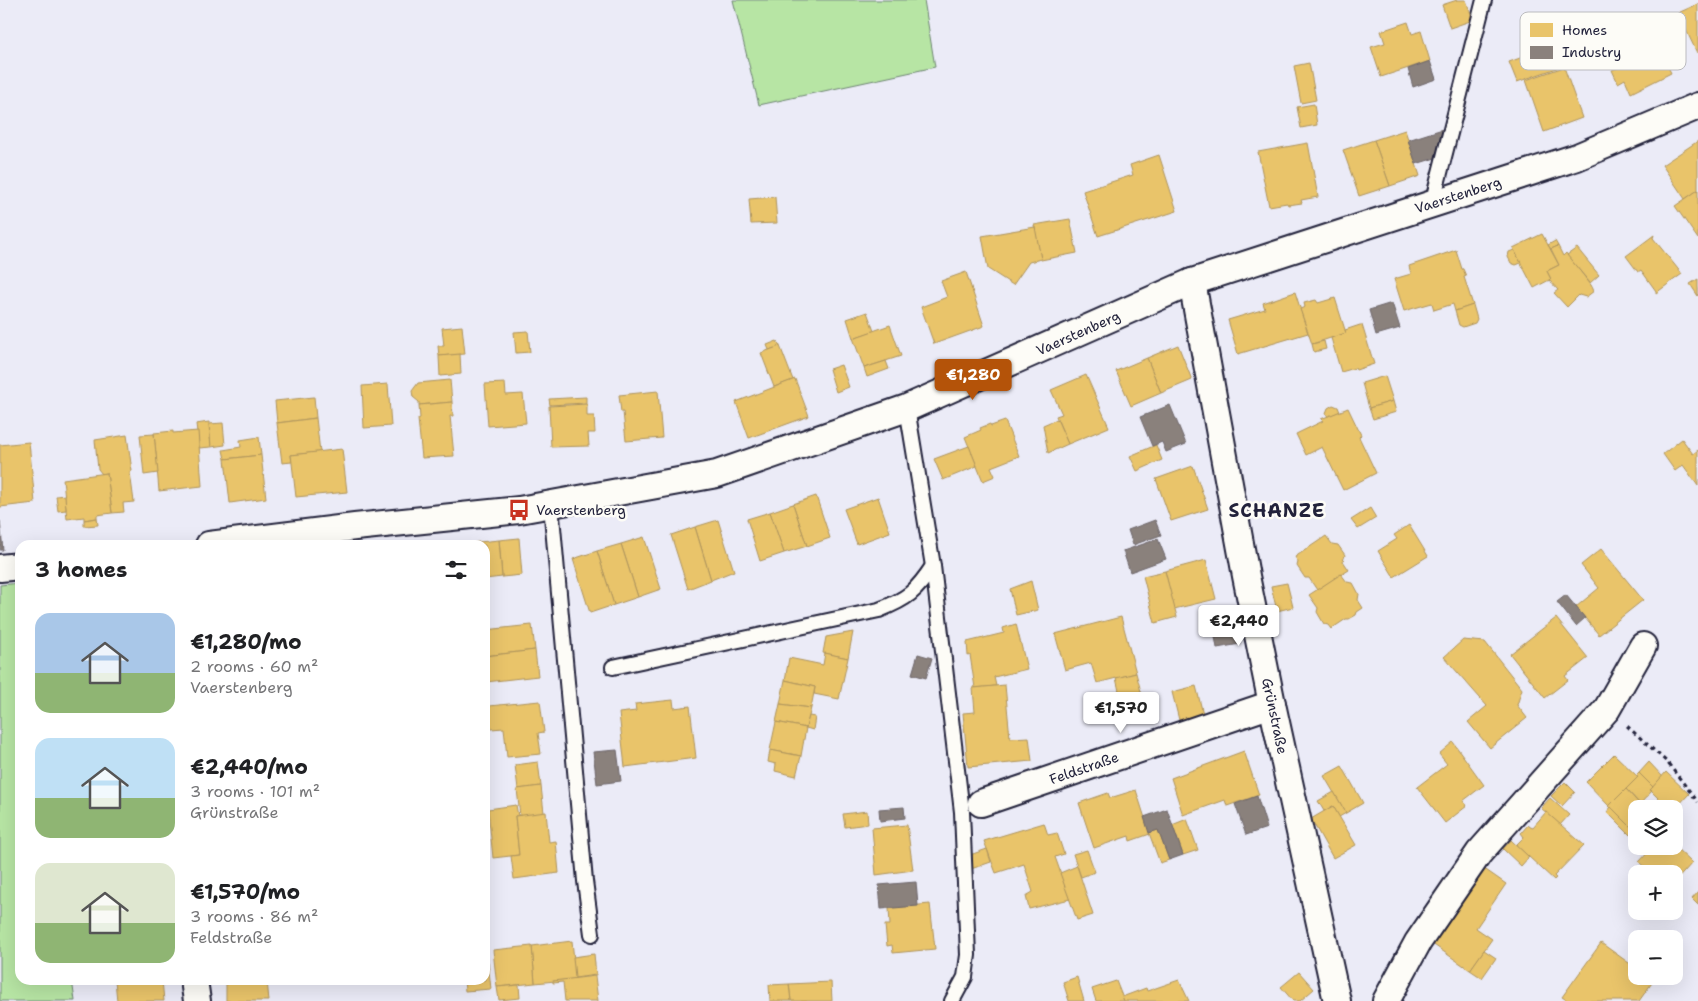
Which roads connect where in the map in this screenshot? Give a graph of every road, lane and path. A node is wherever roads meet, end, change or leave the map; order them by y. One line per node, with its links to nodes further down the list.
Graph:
1 (1484, 0): 3 (lane)
2 (1698, 106): 3 (street, Vaerstenberg)
3 (1432, 204): 4 (street, Vaerstenberg)
4 (1192, 282): 5 (street, Vaerstenberg); 13 (street, Grünstraße)
5 (907, 408): 6 (street, Vaerstenberg); 9 (lane)
6 (551, 506): 7 (street, Vaerstenberg); 17 (lane)
7 (253, 540)
8 (15, 566): 10 (street)
9 (933, 566): 12 (lane); 20 (lane)
10 (0, 568)
11 (1643, 646): 14 (street)
12 (613, 667)
13 (1272, 704): 16 (street, Feldstraße); 21 (street, Grünstraße)
14 (1608, 709): 15 (path); 22 (street)
15 (1698, 802)
16 (981, 803)
17 (592, 934)
18 (195, 985): 19 (street)
19 (197, 1001)
20 (952, 1001)
21 (1337, 1001)
22 (1386, 1001)

